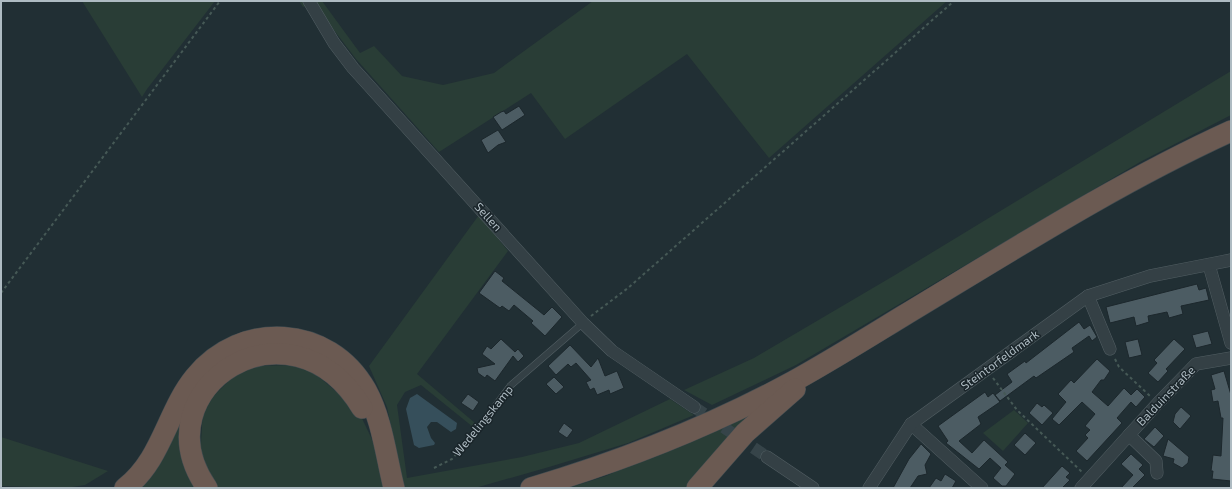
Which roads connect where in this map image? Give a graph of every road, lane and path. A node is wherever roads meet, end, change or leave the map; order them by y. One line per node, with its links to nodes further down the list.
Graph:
1 (220, 1): 7 (path)
2 (309, 1): 9 (street, Sellen)
3 (954, 1): 9 (path)
4 (1231, 131): 13 (highway)
5 (1231, 260): 6 (street, Steintorfeldmark)
6 (1209, 265): 8 (street, Steintorfeldmark); 10 (street)
7 (1, 293)
8 (1088, 296): 11 (street); 14 (street, Steintorfeldmark)
9 (583, 323): 16 (street, Sellen); 17 (lane, Wedelingskamp)
10 (1231, 342)
11 (1110, 349): 15 (path)
12 (1231, 358): 15 (street, Balduinstraße)
13 (827, 362): 28 (highway); 29 (highway)
14 (987, 369): 18 (street, Steintorfeldmark); 24 (path)
15 (1158, 403): 19 (street, Balduinstraße)
16 (694, 407)
17 (484, 421): 22 (path, Wedelingskamp)
18 (912, 424): 31 (street, Steintorfeldmark); 32 (street)
19 (1129, 436): 23 (street, Balduinstraße); 24 (street, Balduinstraße)
20 (386, 456): 25 (highway); 26 (highway); 27 (highway)
21 (767, 456): 30 (street)
22 (434, 468)
23 (1157, 473)
24 (1085, 484)
25 (125, 488)
26 (207, 488)
27 (394, 488)
28 (531, 488)
29 (697, 488)
30 (813, 488)
31 (869, 488)
32 (982, 488)

